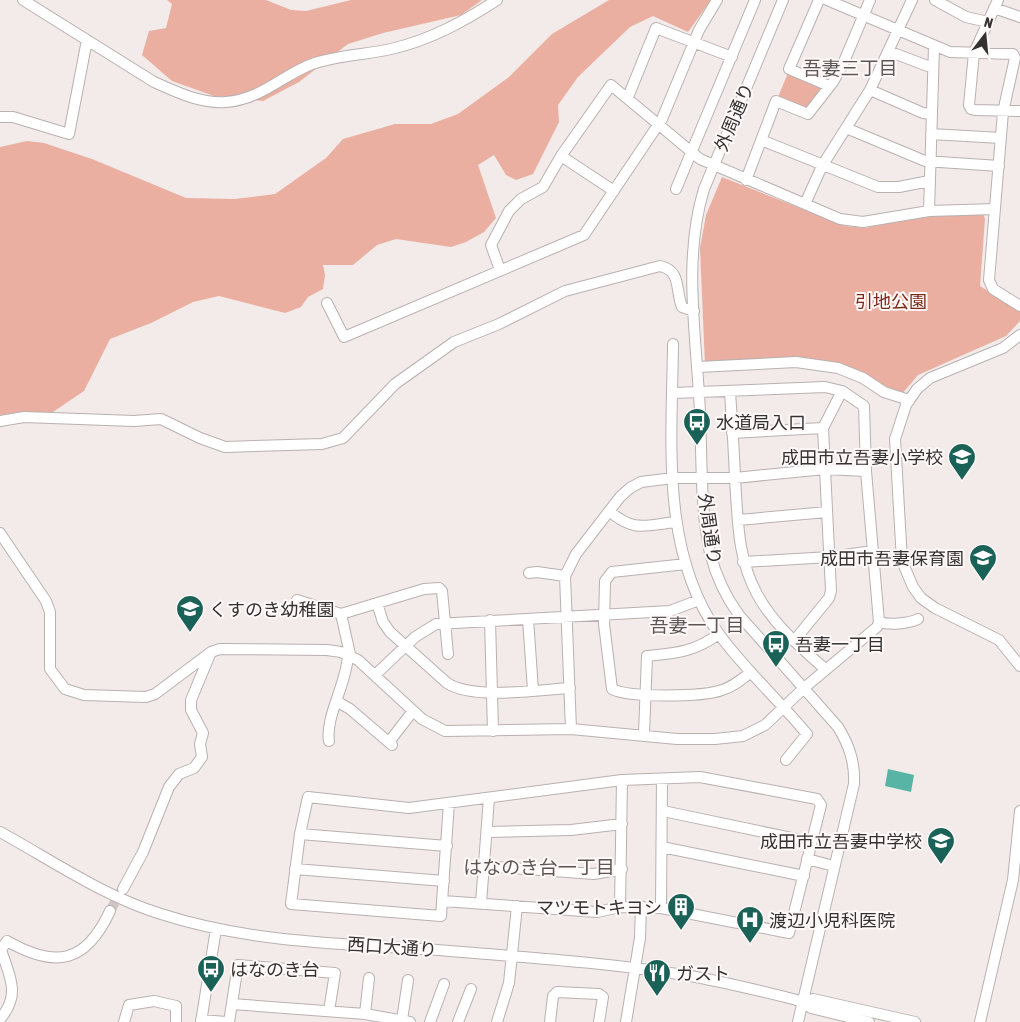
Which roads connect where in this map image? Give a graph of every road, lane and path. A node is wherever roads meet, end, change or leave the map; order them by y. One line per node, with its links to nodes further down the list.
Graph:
1 (23, 0): 16 (street)
2 (497, 0): 16 (street)
3 (717, 0): 17 (street)
4 (755, 0): 21 (street)
5 (783, 0): 39 (street, 外周通り)
6 (819, 0): 24 (street)
7 (827, 0): 12 (street)
8 (870, 0): 12 (street)
9 (912, 0): 15 (street)
10 (935, 0): 14 (street)
11 (996, 4): 13 (street); 14 (street)
12 (864, 16): 15 (street); 24 (street)
13 (1020, 18)
14 (988, 22): 20 (street)
15 (899, 31): 18 (street); 19 (street)
16 (86, 40): 30 (street)
17 (694, 42): 21 (street); 26 (street); 31 (street)
18 (934, 46): 20 (street); 23 (street)
19 (888, 51): 23 (street); 25 (street)
20 (974, 53): 22 (street); 28 (street)
21 (732, 57): 36 (street)
22 (1017, 65): 28 (street)
23 (933, 68): 29 (street)
24 (829, 86): 35 (street)
25 (870, 90): 29 (street); 32 (street)
26 (628, 98): 31 (street); 37 (street)
27 (1020, 111): 28 (street)
28 (1003, 112): 34 (street)
29 (931, 114): 33 (street)
30 (0, 117)
31 (658, 125): 36 (street); 45 (street)
32 (846, 128): 38 (street); 40 (street)
33 (931, 134): 34 (street); 38 (street)
34 (1001, 138): 41 (street)
35 (761, 140): 40 (street); 42 (street)
36 (692, 153): 39 (street); 44 (street)
37 (560, 156): 45 (street); 49 (street)
38 (929, 162): 41 (street); 43 (street)
39 (714, 166): 42 (street); 52 (street, 外周通り)
40 (822, 166): 43 (street); 46 (street)
41 (999, 166): 47 (street)
42 (746, 180): 46 (street)
43 (929, 181): 48 (street)
44 (676, 189)
45 (614, 191): 49 (street)
46 (805, 204): 48 (street)
47 (995, 209): 48 (street); 51 (street)
48 (929, 211)
49 (500, 270): 50 (street)
50 (327, 303)
51 (1020, 306)
52 (694, 311): 55 (street, 外周通り); 61 (street)
53 (1020, 335): 60 (street)
54 (673, 344): 58 (street)
55 (698, 367): 59 (street, 外周通り); 60 (street)
56 (842, 391): 57 (street); 62 (street); 65 (street)
57 (730, 392): 59 (street); 63 (street)
58 (673, 393): 59 (street); 66 (street)
59 (699, 393): 67 (street, 外周通り)
60 (909, 400): 97 (street)
61 (0, 421)
62 (823, 428): 63 (street); 64 (street)
63 (732, 433): 68 (street)
64 (826, 470): 65 (street); 68 (street); 70 (street)
65 (866, 471): 74 (street)
66 (673, 478): 67 (street); 69 (street); 72 (street)
67 (704, 478): 68 (street); 102 (street, 外周通り)
68 (735, 478): 71 (street)
69 (609, 511): 72 (street); 79 (street)
70 (828, 512): 71 (street); 75 (street)
71 (738, 520): 76 (street)
72 (676, 522): 77 (street)
73 (0, 533): 94 (street)
74 (873, 550): 75 (street); 90 (street)
75 (830, 557): 76 (street); 92 (street)
76 (743, 562): 92 (street)
77 (686, 564): 81 (street); 84 (street)
78 (529, 573): 79 (street)
79 (565, 576): 85 (street)
80 (297, 600): 83 (street)
81 (699, 600): 84 (street); 91 (street)
82 (377, 603): 83 (street); 89 (street); 93 (street)
83 (341, 614): 96 (street)
84 (605, 615): 85 (street); 105 (street)
85 (567, 617): 86 (street); 101 (street)
86 (528, 619): 88 (street); 103 (street)
87 (918, 619): 90 (street)
88 (490, 620): 89 (street); 104 (street)
89 (445, 622): 93 (street); 95 (street)
90 (879, 622): 98 (street)
91 (719, 634): 99 (street); 105 (street)
92 (794, 641): 98 (street)
93 (406, 646): 100 (street); 104 (street)
94 (211, 652): 96 (street); 134 (street)
95 (448, 654)
96 (348, 655): 100 (street); 106 (street)
97 (1020, 666)
98 (825, 670): 102 (street)
99 (751, 672): 105 (street); 107 (street)
100 (375, 675): 108 (street)
101 (570, 688): 103 (street); 109 (street)
102 (804, 688): 107 (street); 129 (street, 外周通り)
103 (533, 690): 104 (street)
104 (493, 692): 110 (street)
105 (647, 695): 111 (street)
106 (338, 702): 108 (street); 112 (street)
107 (782, 707): 111 (street); 113 (street)
108 (413, 711): 110 (street)
109 (571, 729): 110 (street); 111 (street)
110 (493, 731)
111 (644, 734)
112 (329, 741)
113 (786, 760)
114 (662, 778): 115 (street); 118 (street); 124 (street)
115 (622, 780): 116 (street); 120 (street)
116 (489, 798): 117 (street); 122 (street)
117 (449, 803): 123 (street); 125 (street)
118 (663, 811): 124 (street); 126 (street)
119 (1020, 811): 169 (street)
120 (622, 824): 122 (street); 131 (street)
121 (0, 832): 142 (street, 西口大通り)
122 (488, 832): 128 (street)
123 (300, 834): 125 (street); 130 (street)
124 (811, 842): 127 (street)
125 (447, 846): 133 (street)
126 (662, 847): 132 (street); 140 (street)
127 (807, 859): 129 (street); 132 (street)
128 (484, 866): 131 (street); 136 (street)
129 (834, 866): 150 (street, 外周通り)
130 (295, 869): 133 (street); 135 (street)
131 (622, 869): 139 (street)
132 (804, 876): 140 (street)
133 (444, 881): 135 (street)
134 (123, 889)
135 (443, 900): 136 (street)
136 (481, 903): 137 (street)
137 (516, 906): 139 (street); 143 (street)
138 (642, 906): 139 (street); 140 (street); 145 (street)
139 (620, 907)
140 (661, 908)
141 (110, 911): 144 (street)
142 (216, 929): 143 (street, 西口大通り); 155 (street)
143 (512, 957): 145 (street, 西口大通り); 157 (street)
144 (3, 965): 154 (street)
145 (635, 968): 150 (street, 西口大通り); 165 (street)
146 (369, 978): 153 (street)
147 (408, 980): 156 (street)
148 (444, 984): 161 (street)
149 (471, 989): 162 (street)
150 (803, 1002): 166 (street, 外周通り); 167 (street, 西口大通り); 168 (street, 西口大通り)
151 (232, 1004): 152 (street); 152 (street); 160 (street)
152 (329, 1011): 153 (street)
153 (365, 1014): 156 (street)
154 (0, 1019)
155 (201, 1021): 160 (street)
156 (406, 1021)
157 (500, 1021)
158 (124, 1022): 159 (street)
159 (176, 1022)
160 (228, 1022)
161 (430, 1022)
162 (458, 1022)
163 (550, 1022): 164 (street)
164 (599, 1022)
165 (626, 1022)
166 (798, 1022)
167 (869, 1022)
168 (915, 1022)
169 (980, 1022)

